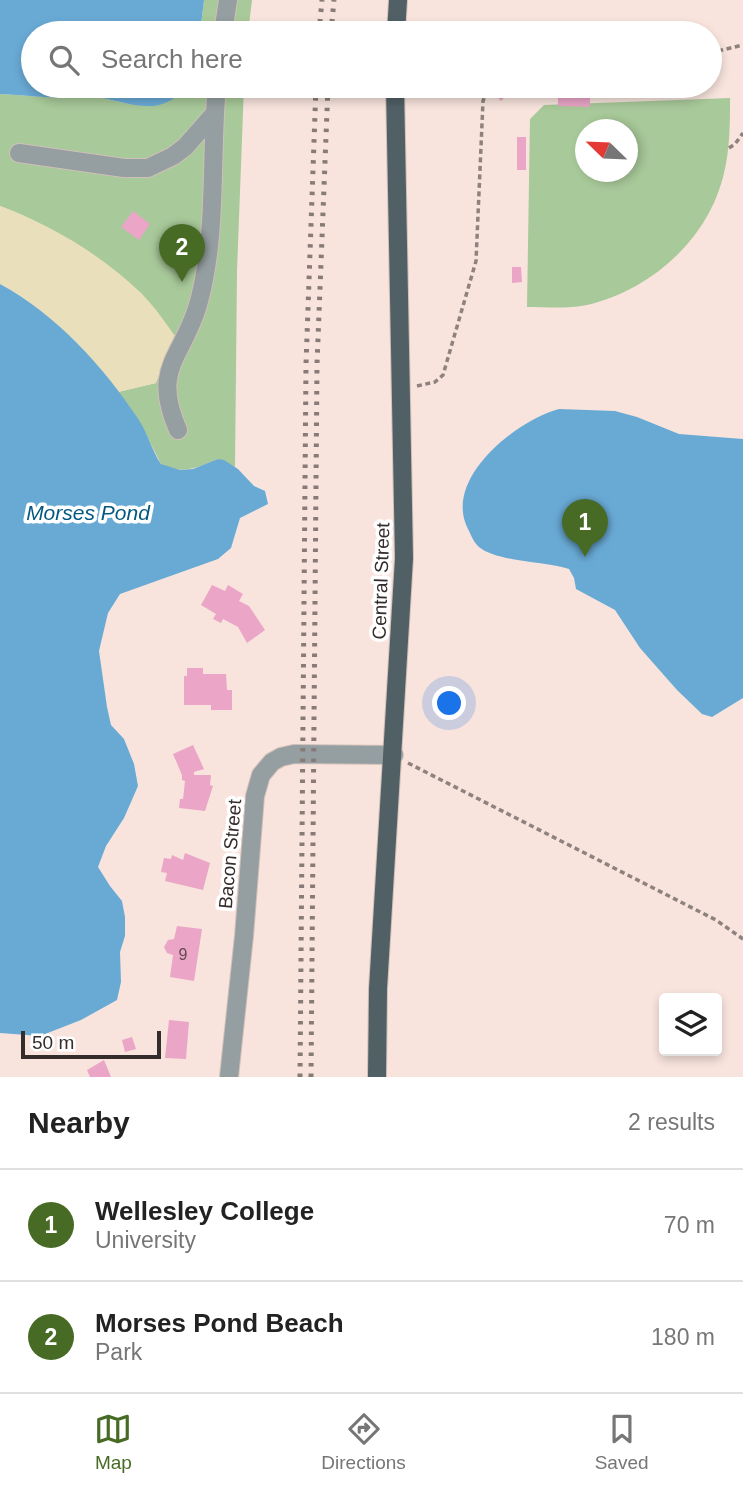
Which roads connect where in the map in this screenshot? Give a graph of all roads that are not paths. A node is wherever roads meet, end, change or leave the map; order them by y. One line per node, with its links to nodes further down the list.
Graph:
1 (228, 0): 3 (street)
2 (398, 0): 4 (main road)
3 (225, 21)
4 (397, 21)
5 (216, 98): 7 (street)
6 (395, 98): 10 (main road, Central Street)
7 (215, 113): 8 (street); 9 (street)
8 (19, 153)
9 (178, 430)
10 (394, 755): 11 (street, Bacon Street); 12 (main road, Central Street)
11 (229, 1077)
12 (377, 1077)

